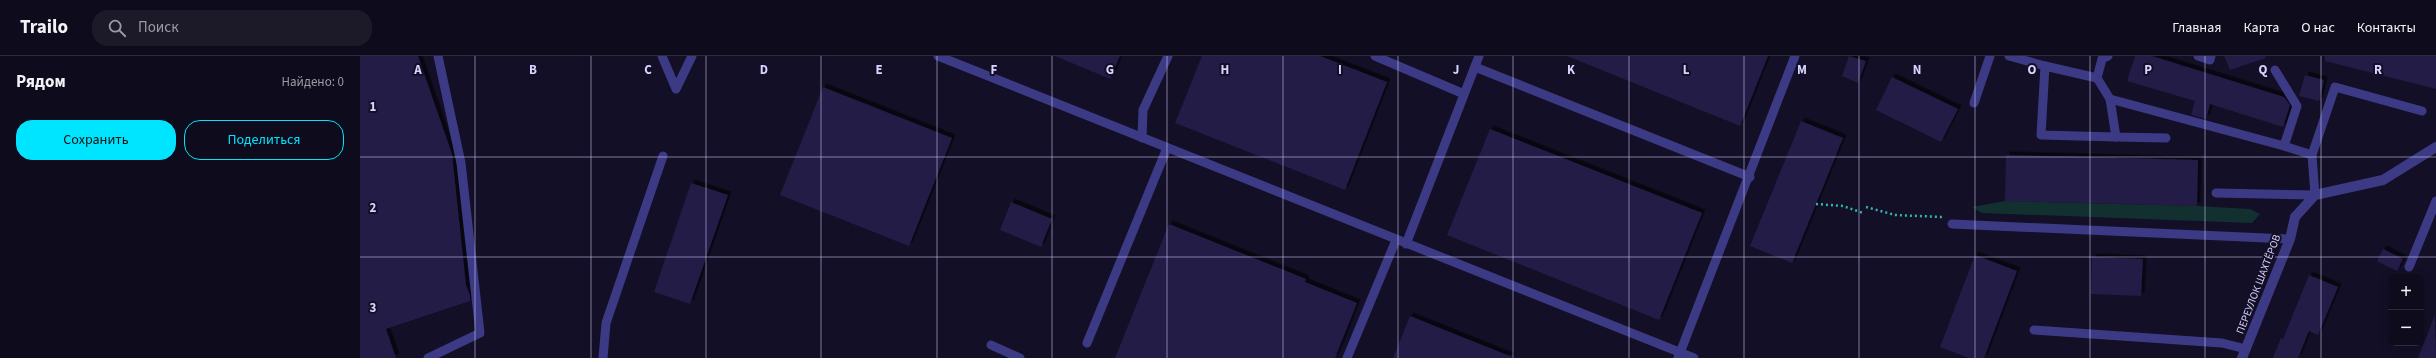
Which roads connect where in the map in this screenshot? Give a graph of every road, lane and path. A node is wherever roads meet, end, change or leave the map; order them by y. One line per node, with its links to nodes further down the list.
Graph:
1 (438, 56): 48 (lane)
2 (662, 56): 3 (lane)
3 (692, 56)
4 (938, 56): 23 (lane)
5 (1168, 56): 23 (lane)
6 (1375, 56): 18 (lane)
7 (1479, 56): 15 (lane)
8 (1795, 56): 30 (lane)
9 (1990, 56): 20 (lane)
10 (2108, 56): 17 (lane)
11 (2198, 56): 12 (lane)
12 (2212, 56)
13 (2013, 57): 14 (lane)
14 (2045, 66): 17 (lane); 22 (lane)
15 (1475, 67): 18 (lane); 30 (lane)
16 (2275, 70): 25 (lane)
17 (2097, 78): 19 (lane)
18 (1464, 94): 41 (lane)
19 (2110, 99): 22 (lane); 25 (lane)
20 (1974, 103)
21 (2422, 111): 28 (lane)
22 (2116, 136): 24 (lane)
23 (1142, 138): 27 (lane)
24 (2166, 138)
25 (2284, 146): 28 (lane)
26 (2436, 147): 32 (street)
27 (1166, 148): 40 (lane); 44 (lane)
28 (2312, 155): 32 (lane)
29 (663, 156): 49 (lane)
30 (1750, 177): 47 (lane)
31 (2216, 193): 32 (lane)
32 (2315, 195): 39 (street, ПЕРЕУЛОК ШАХТЁРОВ)
33 (2436, 201): 42 (lane)
34 (1816, 204): 36 (path)
35 (1866, 207): 37 (path)
36 (1863, 213)
37 (1943, 217)
38 (1952, 224): 39 (lane)
39 (2290, 239): 46 (street, ПЕРЕУЛОК ШАХТЁРОВ)
40 (1396, 240): 41 (lane); 51 (lane)
41 (1406, 244): 47 (lane)
42 (2410, 267)
43 (2034, 330): 46 (lane)
44 (1087, 342)
45 (991, 345): 50 (lane)
46 (2244, 353)
47 (1679, 355): 52 (lane)
48 (428, 358)
49 (603, 358)
50 (1020, 358)
51 (1347, 358)
52 (1694, 358)

